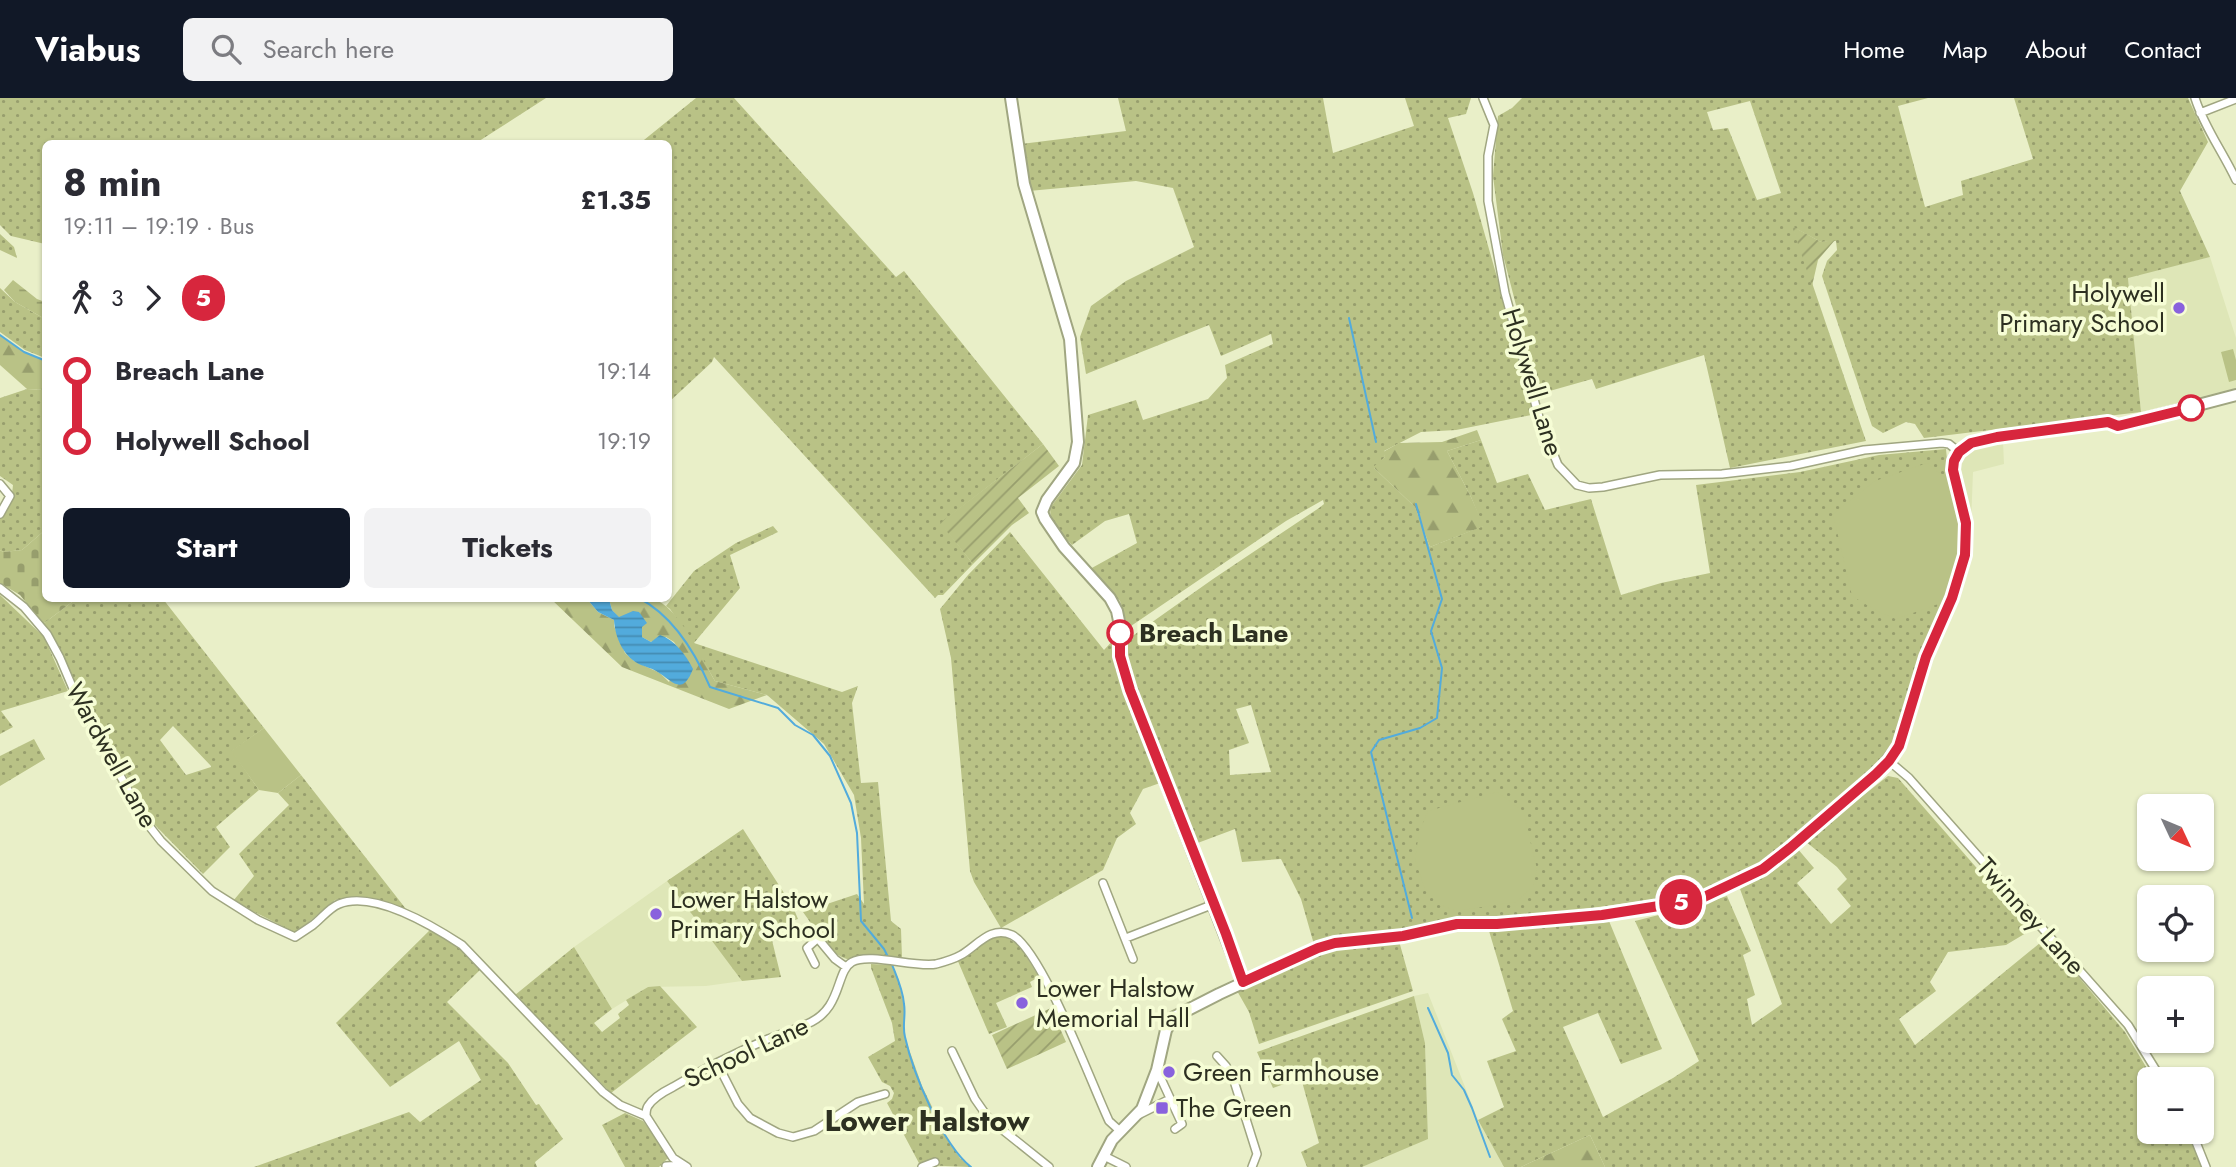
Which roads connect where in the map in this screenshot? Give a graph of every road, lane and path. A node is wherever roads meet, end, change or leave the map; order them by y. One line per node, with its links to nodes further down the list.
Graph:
1 (1011, 98): 14 (street)
2 (1483, 98): 8 (street, Holywell Lane)
3 (2194, 98): 5 (street)
4 (2236, 99): 5 (street)
5 (2200, 113): 6 (street)
6 (2236, 180)
7 (2236, 395): 8 (street)
8 (1959, 452): 12 (street)
9 (0, 484): 10 (street)
10 (0, 513)
11 (0, 588): 27 (street, Wardwell Lane)
12 (1889, 761): 19 (street); 23 (street, Twinney Lane)
13 (1103, 883): 15 (street)
14 (1214, 904): 15 (street); 19 (street)
15 (1126, 938): 16 (street)
16 (1133, 959)
17 (815, 964): 18 (street)
18 (846, 967): 22 (street, School Lane); 30 (street)
19 (1243, 982): 24 (street)
20 (952, 1051): 38 (street)
21 (1217, 1056): 41 (street)
22 (717, 1063): 25 (street); 27 (street, School Lane)
23 (2154, 1067)
24 (1157, 1070): 26 (street); 28 (street)
25 (885, 1094)
26 (1170, 1099): 28 (street); 29 (street)
27 (646, 1116): 33 (street)
28 (1136, 1116): 30 (street)
29 (1175, 1129)
30 (1120, 1131): 32 (street)
31 (2197, 1144): 42 (street)
32 (1104, 1156): 39 (street); 40 (street)
33 (673, 1158): 35 (street); 36 (street)
34 (935, 1162): 37 (street)
35 (666, 1166): 36 (street)
36 (685, 1166)
37 (922, 1167)
38 (1049, 1167)
39 (1098, 1167)
40 (1126, 1167)
41 (1252, 1167)
42 (2206, 1167)

